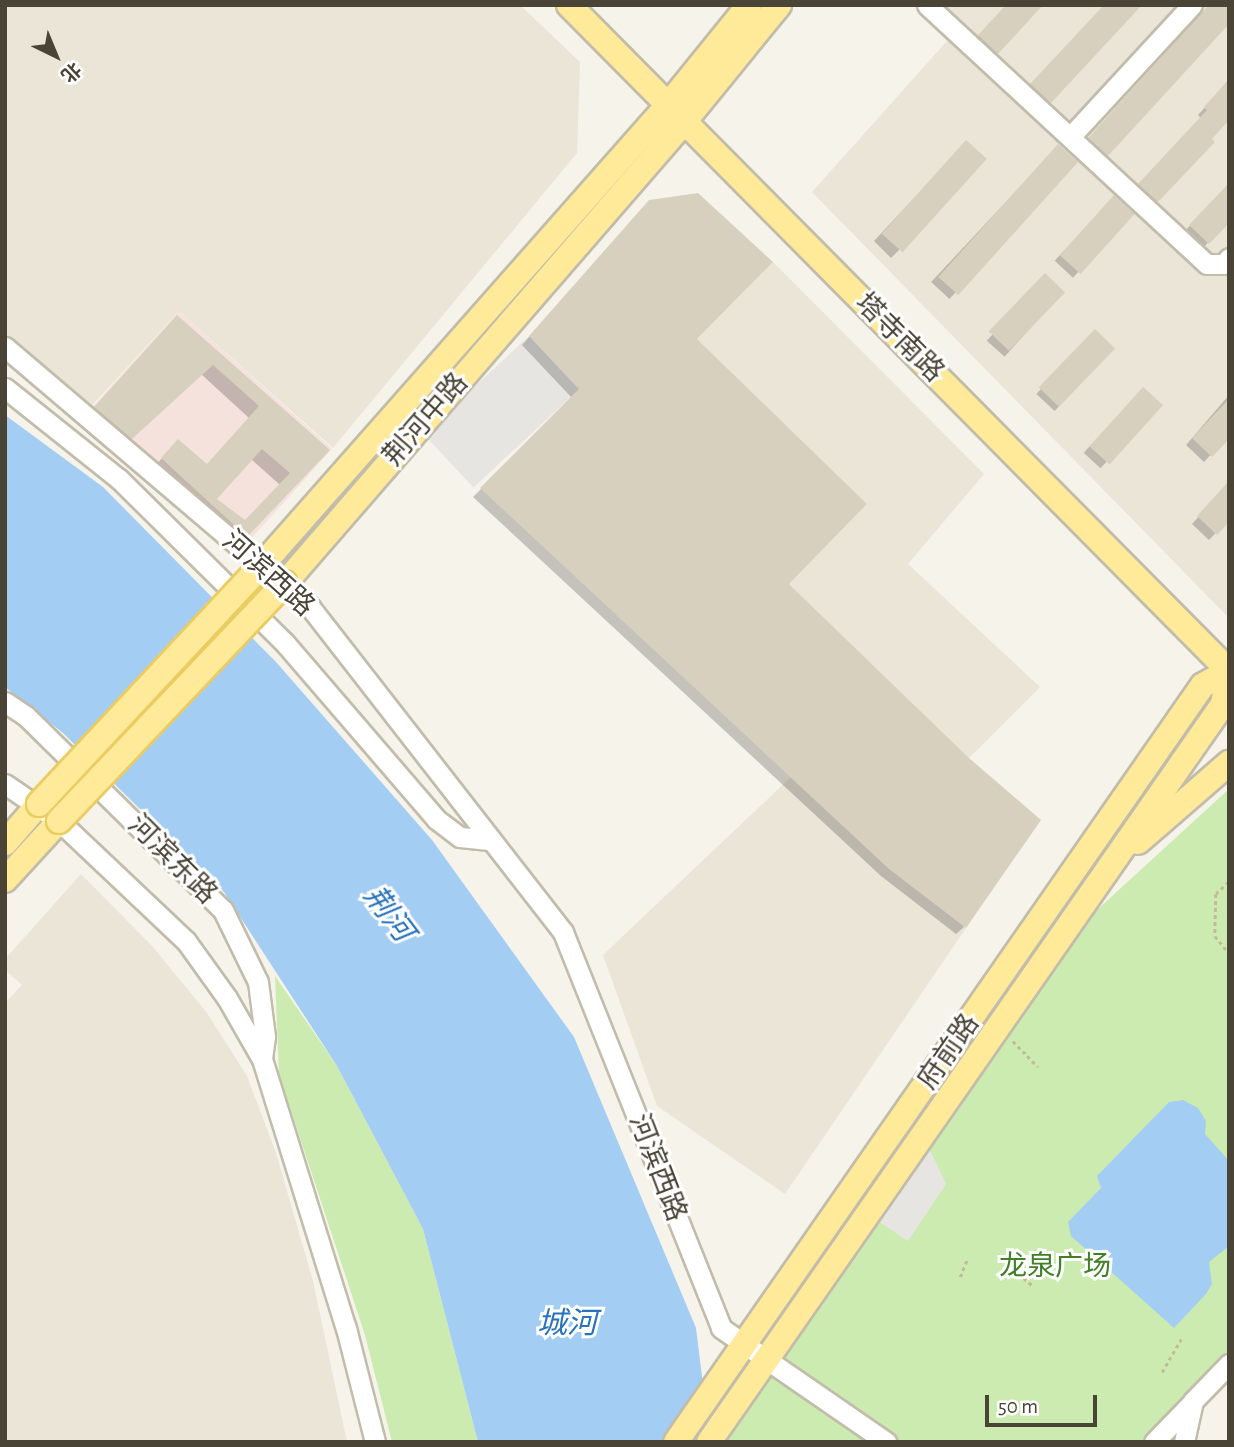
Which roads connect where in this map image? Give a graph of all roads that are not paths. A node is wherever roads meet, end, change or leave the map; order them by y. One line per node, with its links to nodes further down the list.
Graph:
1 (569, 5): 6 (main road, 塔寺南路)
2 (749, 5): 6 (main road, 荆河中路)
3 (779, 5): 6 (main road, 荆河中路)
4 (927, 5): 7 (street)
5 (1192, 5): 7 (street)
6 (676, 114): 11 (main road, 荆河中路); 12 (main road, 荆河中路); 13 (main road, 塔寺南路)
7 (1070, 137): 8 (street)
8 (1229, 258)
9 (5, 347): 11 (street, 河滨西路)
10 (5, 388): 20 (street, 河滨西路)
11 (262, 565): 12 (street, 河滨西路); 17 (main road, 荆河中路, bridge)
12 (285, 583): 18 (main road, 荆河中路, bridge); 20 (street, 河滨西路)
13 (1229, 671): 21 (main road, 府前路); 24 (main road, 府前路)
14 (5, 702): 23 (street, 河滨东路)
15 (1229, 763): 21 (main road)
16 (5, 784): 17 (street, 河滨东路)
17 (38, 804): 18 (street, 河滨东路); 19 (main road, 荆河中路)
18 (58, 821): 22 (main road, 荆河中路); 23 (street, 河滨东路)
19 (8, 839)
20 (489, 839): 24 (street, 河滨西路)
21 (1109, 867): 25 (main road, 府前路)
22 (5, 880)
23 (262, 1059): 28 (street, 河滨东路)
24 (744, 1346): 25 (street, 河滨西路); 29 (main road, 府前路)
25 (764, 1361): 30 (main road, 府前路); 31 (street, 河滨西路)
26 (1229, 1364): 27 (street)
27 (1193, 1401): 32 (street); 33 (street)
28 (375, 1442)
29 (676, 1442)
30 (709, 1442)
31 (886, 1442)
32 (1154, 1442)
33 (1184, 1442)

